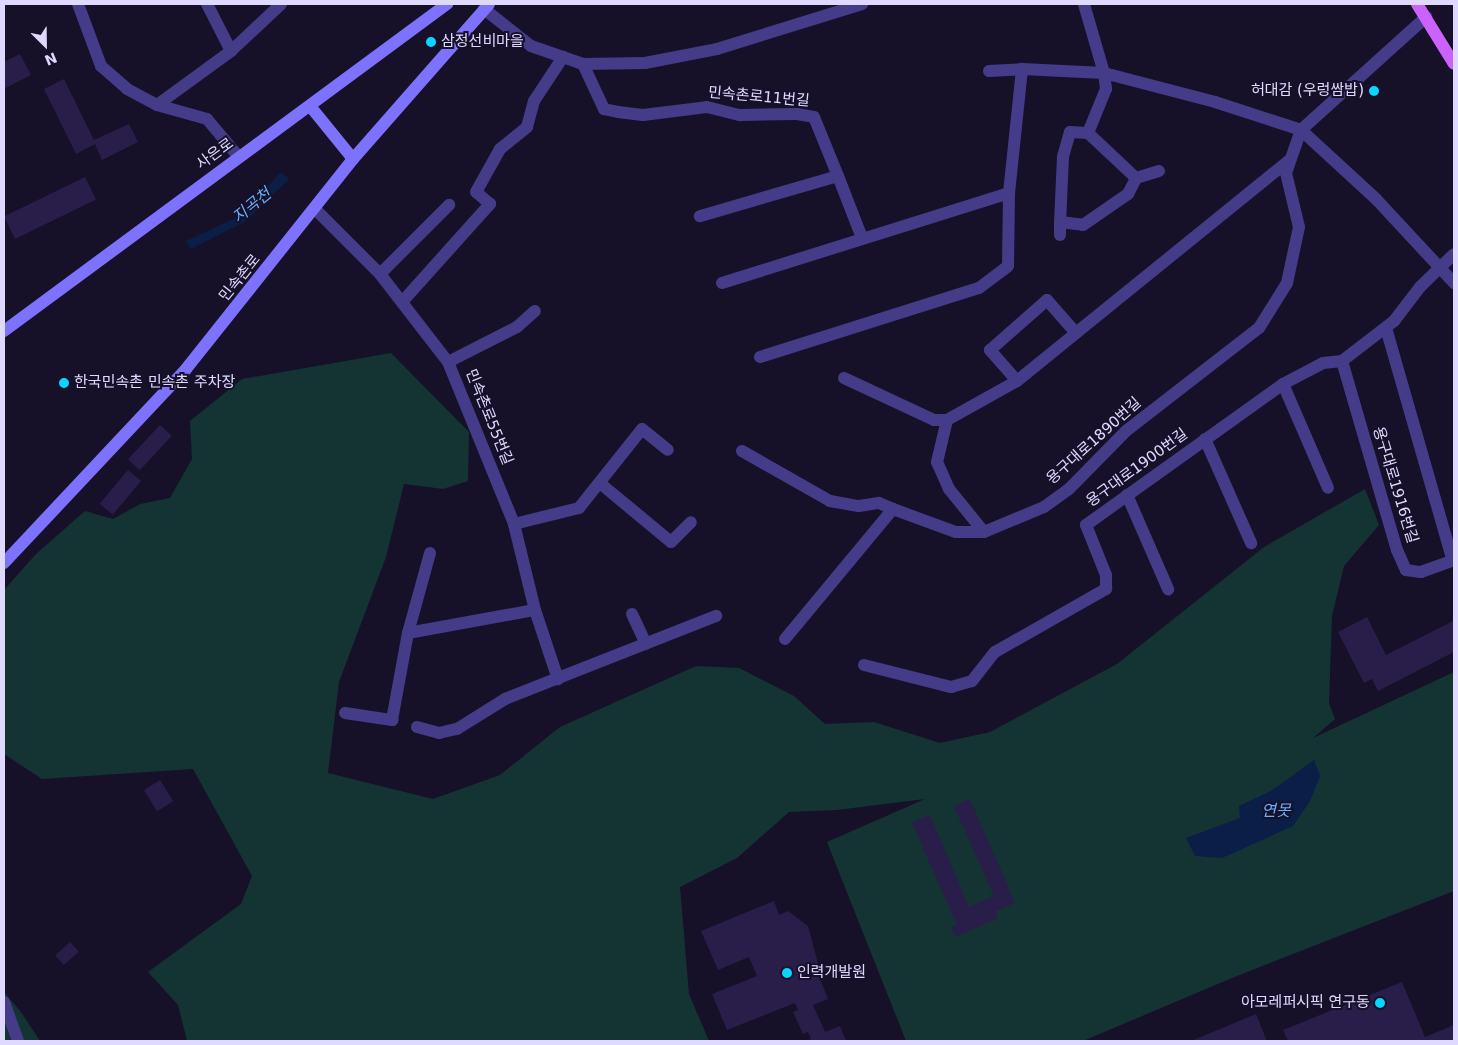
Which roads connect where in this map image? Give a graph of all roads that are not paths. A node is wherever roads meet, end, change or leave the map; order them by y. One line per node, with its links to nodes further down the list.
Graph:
1 (78, 4): 17 (street)
2 (207, 4): 10 (street)
3 (281, 4): 10 (street)
4 (446, 4): 18 (street, 사은로)
5 (862, 4): 12 (street)
6 (1084, 4): 16 (street)
7 (1417, 4): 9 (main road)
8 (487, 6): 11 (street); 22 (street, 민속촌로)
9 (1426, 17): 13 (main road); 19 (street)
10 (231, 51): 17 (street)
11 (563, 57): 12 (street); 37 (street)
12 (583, 64): 25 (street, 민속촌로11번길)
13 (1454, 64)
14 (1022, 69): 15 (street); 16 (street); 27 (street)
15 (989, 71)
16 (1104, 73): 19 (street); 20 (street)
17 (157, 105): 21 (street)
18 (310, 106): 21 (street, 사은로); 22 (street)
19 (1301, 130): 23 (street, 용구대로1890번길); 33 (street)
20 (1088, 133): 26 (street); 26 (street)
21 (238, 156): 40 (street, 사은로)
22 (353, 158): 29 (street, 민속촌로)
23 (1292, 158): 41 (street); 58 (street, 용구대로1890번길)
24 (1159, 171): 26 (street)
25 (838, 176): 30 (street); 31 (street)
26 (1136, 178)
27 (1009, 193): 31 (street); 42 (street)
28 (449, 205): 34 (street)
29 (316, 210): 34 (street, 민속촌로55번길); 62 (street, 민속촌로)
30 (700, 216)
31 (862, 238): 35 (street)
32 (1454, 254): 33 (street, 용구대로1900번길)
33 (1440, 266): 36 (street); 39 (street, 용구대로1900번길)
34 (380, 274): 37 (street, 민속촌로55번길)
35 (722, 283)
36 (1454, 283)
37 (402, 302): 44 (street, 민속촌로55번길)
38 (535, 310): 44 (street)
39 (1386, 328): 43 (street, 용구대로1900번길); 61 (street)
40 (4, 332)
41 (1076, 332): 46 (street); 46 (street)
42 (760, 357)
43 (1342, 361): 47 (street, 용구대로1900번길); 61 (street, 용구대로1916번길)
44 (448, 362): 57 (street, 민속촌로55번길)
45 (844, 378): 48 (street)
46 (1017, 381): 48 (street)
47 (1282, 384): 49 (street, 용구대로1900번길); 53 (street)
48 (947, 420): 58 (street)
49 (1205, 439): 54 (street, 용구대로1900번길); 59 (street)
50 (668, 450): 52 (street)
51 (742, 451): 55 (street, 용구대로1890번길)
52 (601, 484): 56 (street); 57 (street)
53 (1328, 488)
54 (1127, 495): 63 (street); 70 (street, 용구대로1900번길)
55 (893, 509): 58 (street, 용구대로1890번길); 68 (street)
56 (691, 522)
57 (514, 524): 64 (street, 민속촌로55번길)
58 (984, 532)
59 (1251, 542)
60 (430, 553): 67 (street)
61 (1454, 560)
62 (4, 563)
63 (1168, 590)
64 (535, 610): 67 (street); 71 (street, 민속촌로55번길)
65 (632, 614): 69 (street)
66 (716, 616): 69 (street)
67 (408, 633): 72 (street)
68 (785, 640)
69 (646, 644): 71 (street)
70 (864, 665)
71 (558, 679): 73 (street)
72 (345, 713)
73 (418, 727)
74 (4, 1002): 75 (street)
75 (18, 1041)

